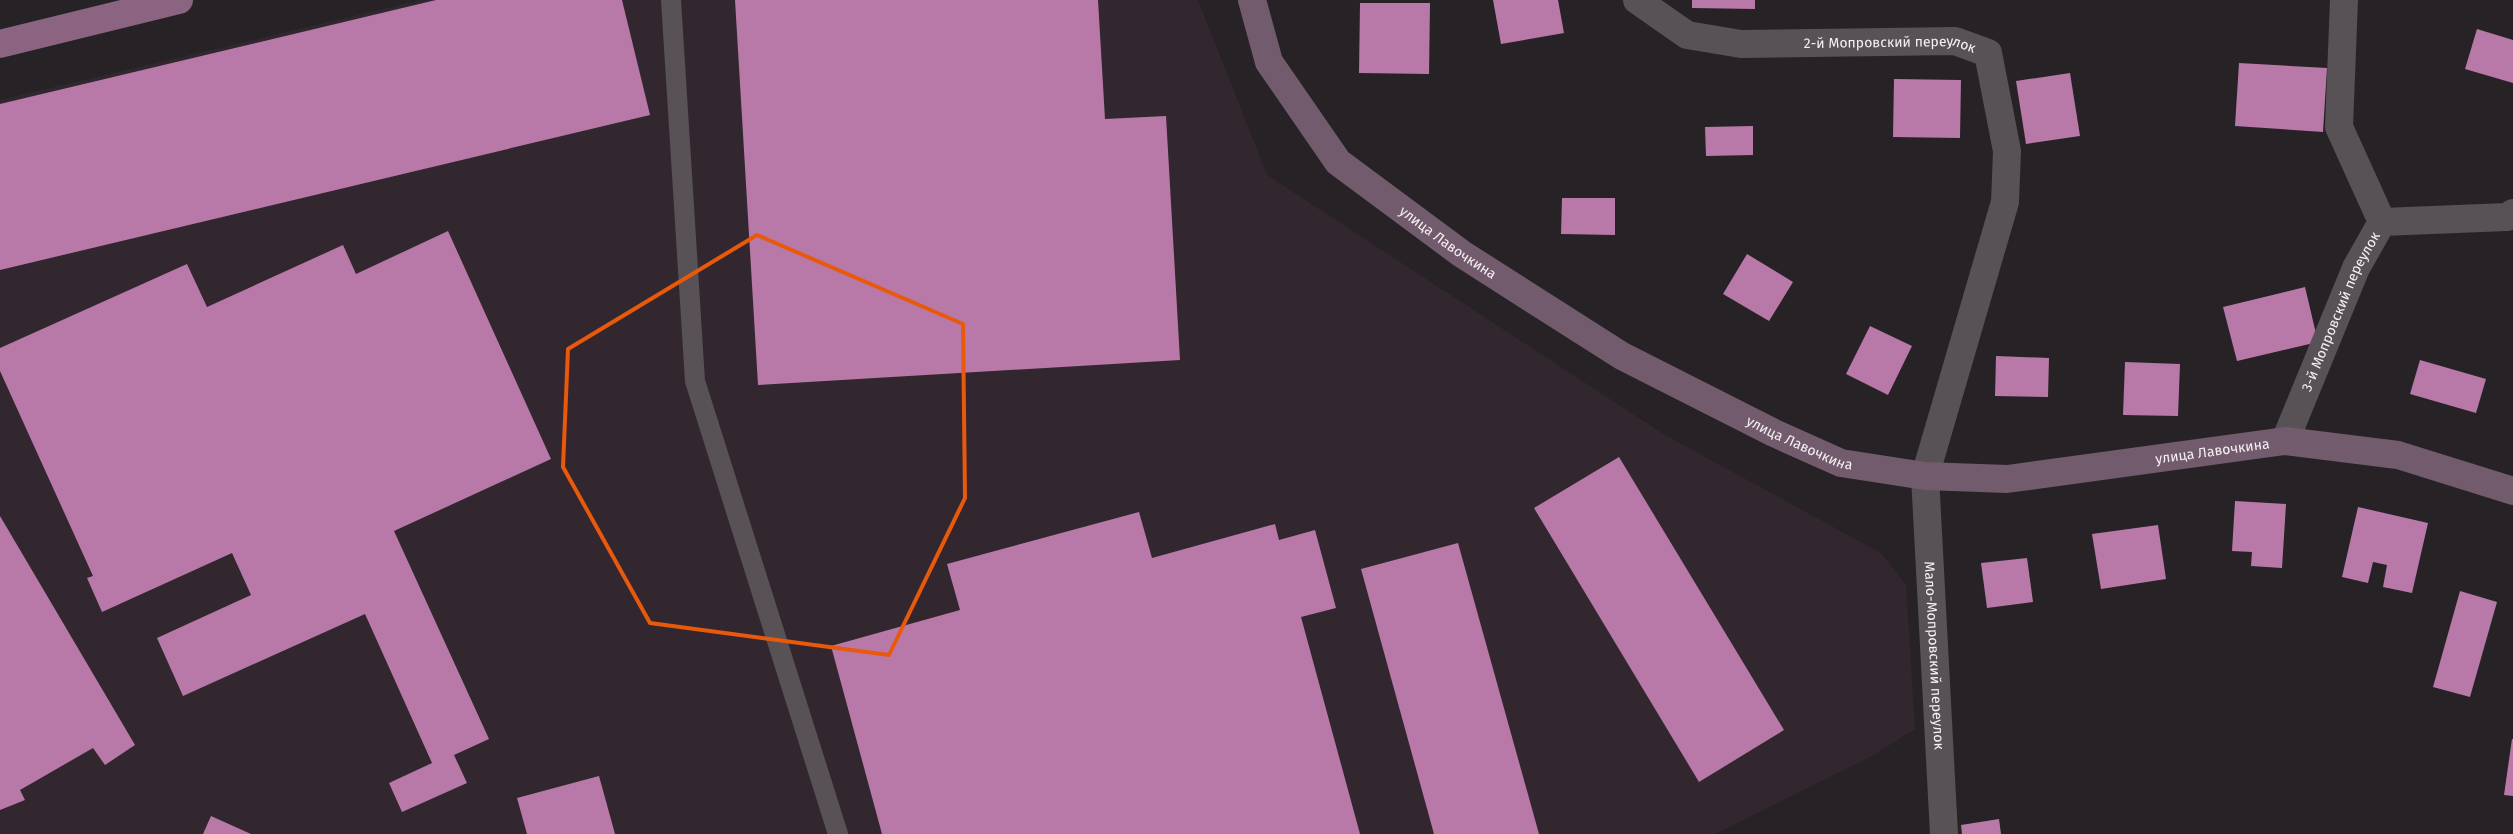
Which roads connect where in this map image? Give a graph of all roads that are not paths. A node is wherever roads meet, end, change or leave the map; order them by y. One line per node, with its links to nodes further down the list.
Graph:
1 (179, 0): 6 (main road)
2 (671, 0): 12 (lane)
3 (1252, 0): 10 (main road, улица Лавочкина)
4 (1637, 0): 10 (street, 2-й Мопровский переулок)
5 (2344, 0): 8 (street)
6 (0, 44)
7 (2513, 213): 8 (street, 3-й Мопровский переулок)
8 (2382, 222): 9 (street, 3-й Мопровский переулок)
9 (2285, 441): 10 (main road, улица Лавочкина); 11 (main road, улица Лавочкина)
10 (1925, 476): 13 (street, Мало-Мопровский переулок)
11 (2513, 492)
12 (838, 834)
13 (1944, 834)

